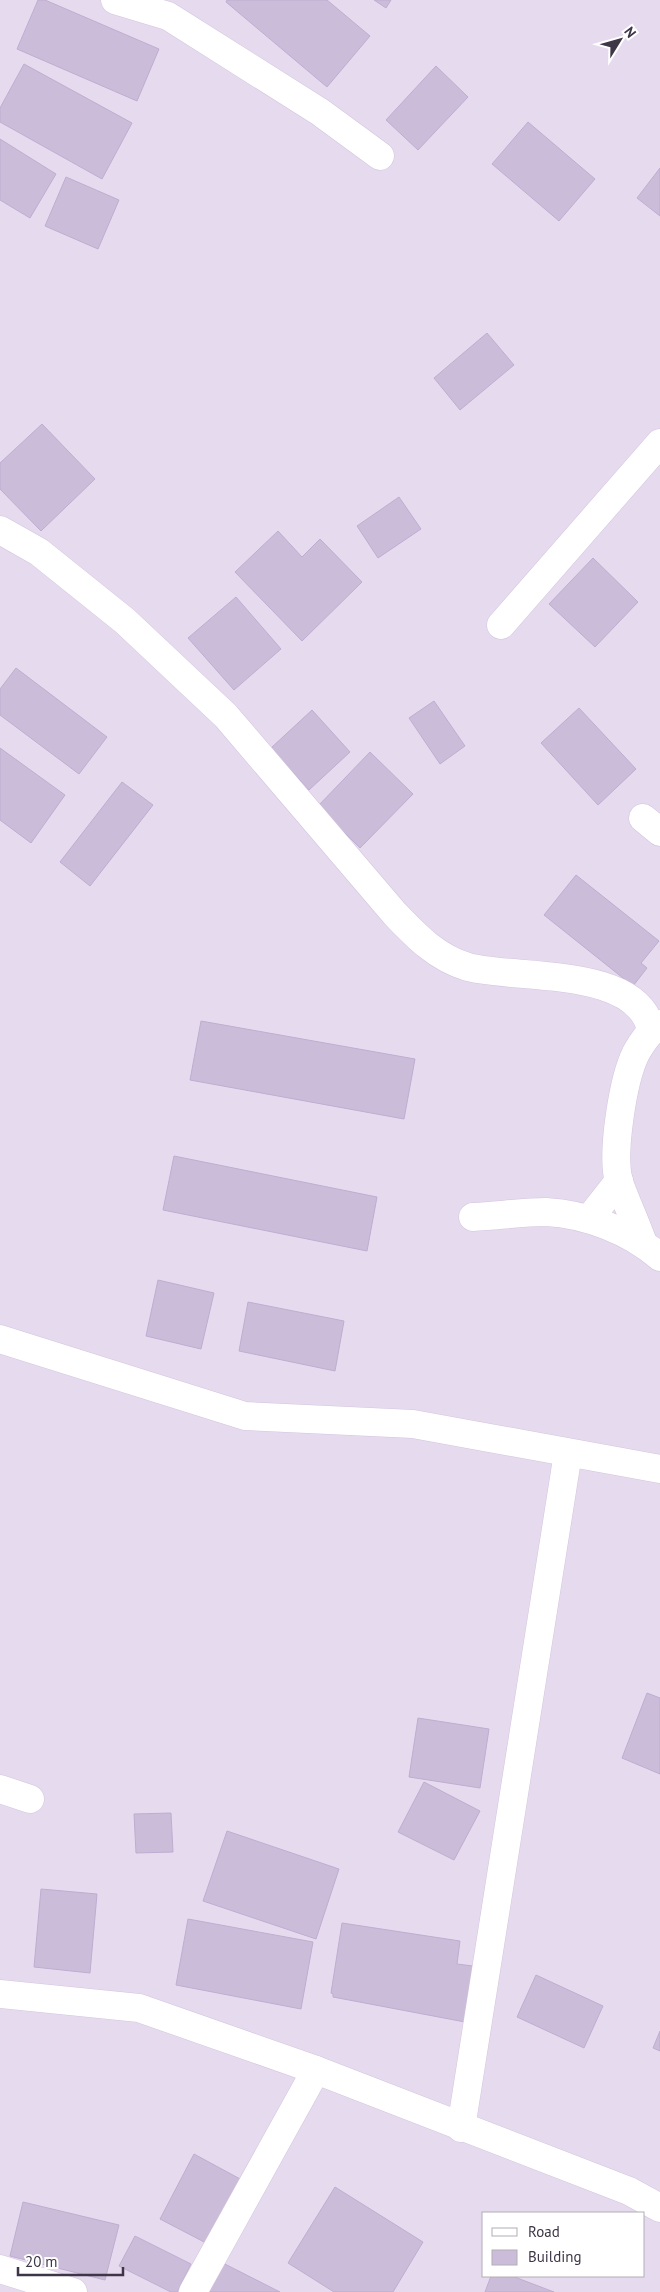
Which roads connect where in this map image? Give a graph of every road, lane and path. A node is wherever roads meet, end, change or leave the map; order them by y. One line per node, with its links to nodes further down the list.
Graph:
1 (115, 0): 2 (street)
2 (380, 156)
3 (660, 442): 5 (street)
4 (0, 530): 6 (street)
5 (501, 625)
6 (656, 1027): 7 (street)
7 (619, 1181): 9 (street); 10 (street)
8 (473, 1217): 9 (street)
9 (589, 1219): 10 (street)
10 (652, 1250)
11 (0, 1339): 12 (street)
12 (568, 1453): 13 (street); 18 (street)
13 (660, 1469)
14 (0, 1789): 15 (street)
15 (30, 1799)
16 (0, 1994): 17 (street)
17 (316, 2070): 18 (street); 22 (street)
18 (461, 2128): 19 (street)
19 (660, 2208)
20 (0, 2269): 21 (street)
21 (73, 2292)
22 (193, 2292)

